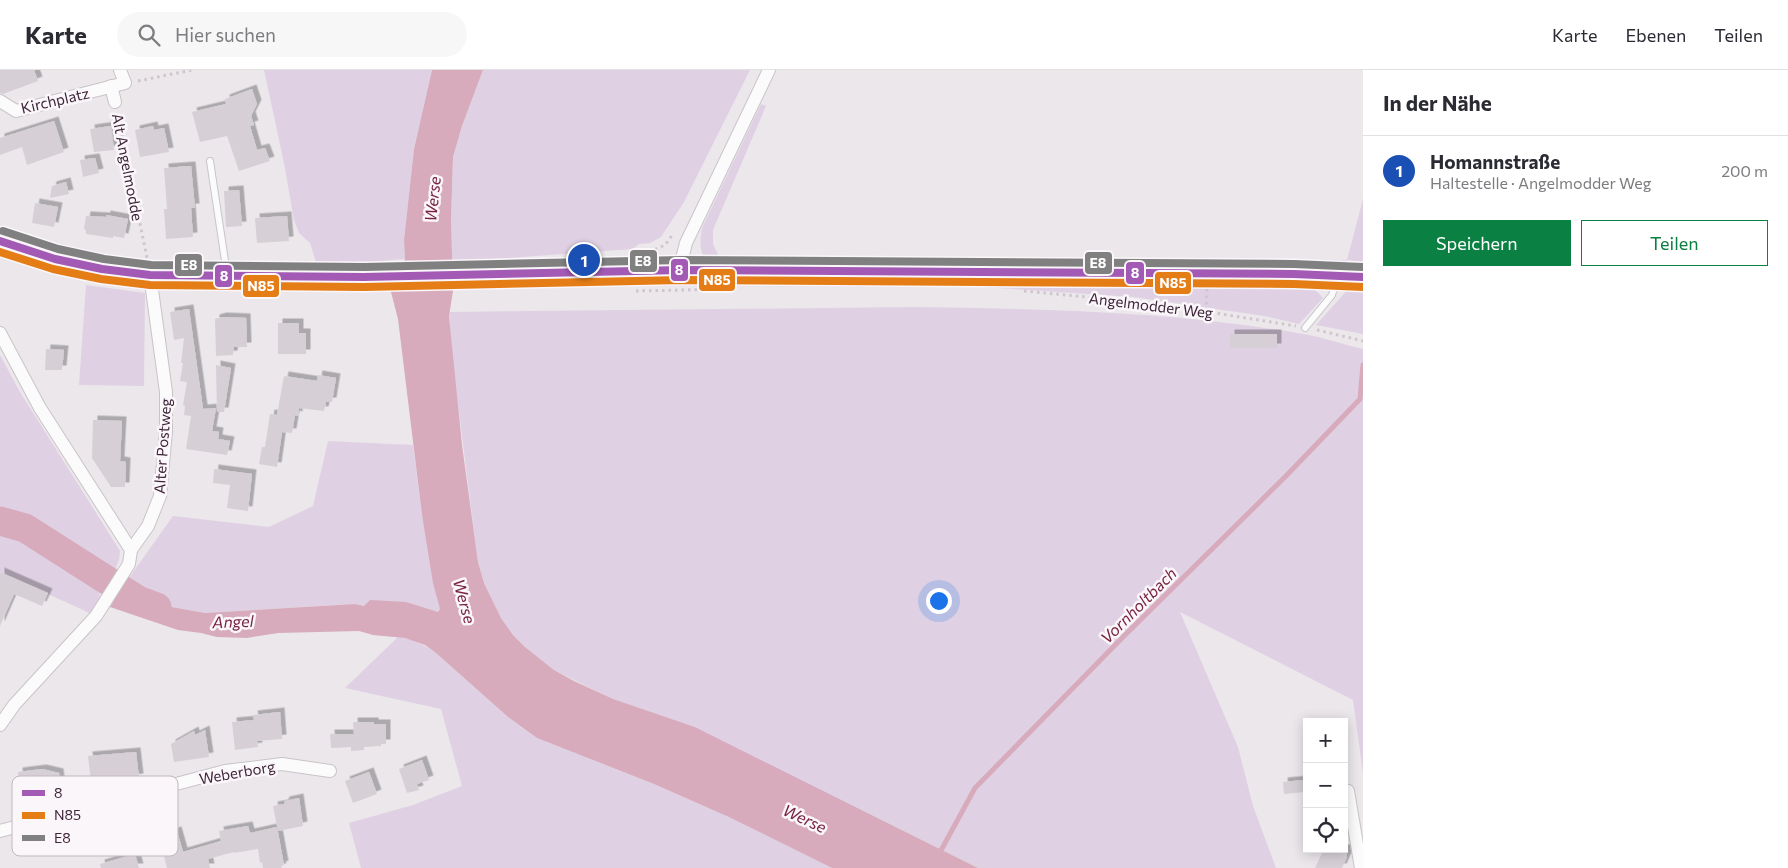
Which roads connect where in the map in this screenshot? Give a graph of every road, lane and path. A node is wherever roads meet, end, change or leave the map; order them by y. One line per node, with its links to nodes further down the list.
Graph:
1 (120, 70): 4 (street)
2 (192, 70): 4 (path)
3 (769, 70): 11 (street)
4 (125, 83): 5 (street)
5 (111, 86): 6 (street, Kirchplatz); 7 (street, Alt Angelmodde)
6 (0, 101)
7 (115, 102): 10 (path, Alt Angelmodde)
8 (210, 161): 13 (lane)
9 (0, 241): 10 (street, Angelmodder Weg)
10 (149, 268): 13 (street, Angelmodder Weg); 22 (street, Alter Postweg)
11 (682, 270): 12 (street, Angelmodder Weg); 13 (street, Angelmodder Weg)
12 (1207, 274): 14 (street, Angelmodder Weg); 18 (path)
13 (227, 276)
14 (1352, 277): 19 (lane, Angelmodder Weg)
15 (729, 289): 17 (path)
16 (1016, 290): 18 (path, Angelmodder Weg)
17 (636, 291)
18 (1206, 312): 19 (path, Angelmodder Weg)
19 (1305, 328): 21 (path, Angelmodder Weg)
20 (0, 333): 22 (street)
21 (1363, 341)
22 (131, 550): 23 (street, Alter Postweg)
23 (0, 725)
24 (330, 771): 25 (street, Weberborg)
25 (178, 784)
26 (1348, 791): 27 (street)
27 (1361, 868)

